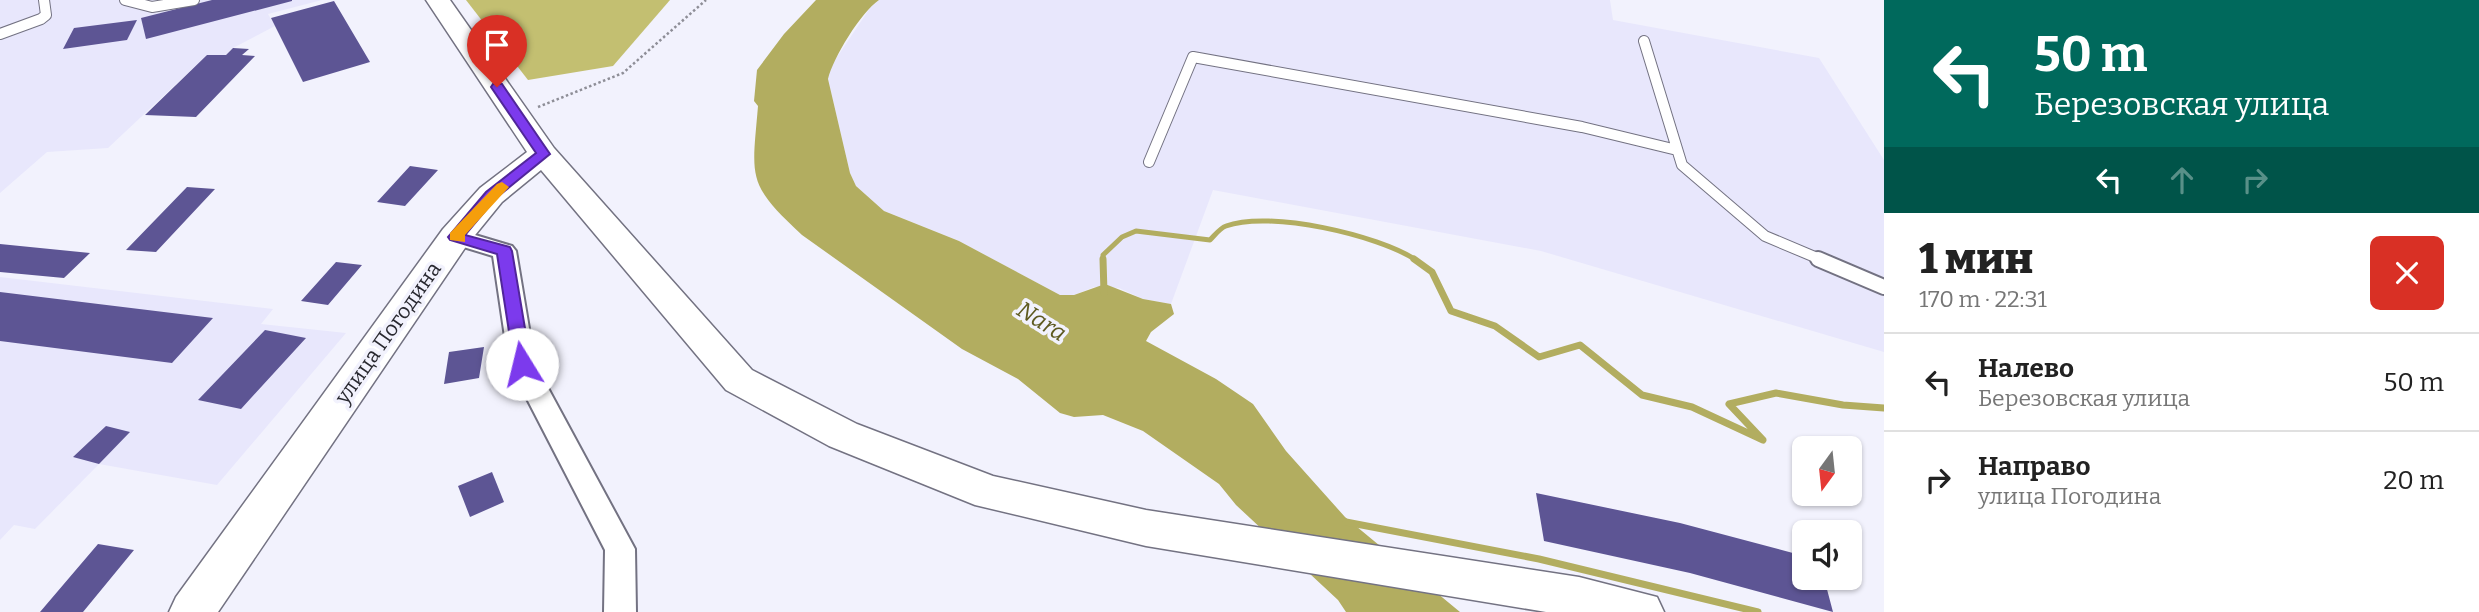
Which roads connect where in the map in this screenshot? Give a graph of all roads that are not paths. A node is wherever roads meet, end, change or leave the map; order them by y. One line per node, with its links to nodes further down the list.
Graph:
1 (44, 0): 5 (lane)
2 (125, 0): 3 (lane)
3 (194, 0)
4 (438, 0): 8 (street)
5 (0, 34)
6 (1644, 41): 7 (lane)
7 (1677, 150): 9 (lane); 11 (lane)
8 (543, 154): 10 (street, улица Погодина); 14 (street)
9 (1149, 162)
10 (455, 237): 12 (street, улица Погодина); 13 (street)
11 (1884, 287)
12 (192, 612)
13 (620, 612)
14 (1641, 612)

